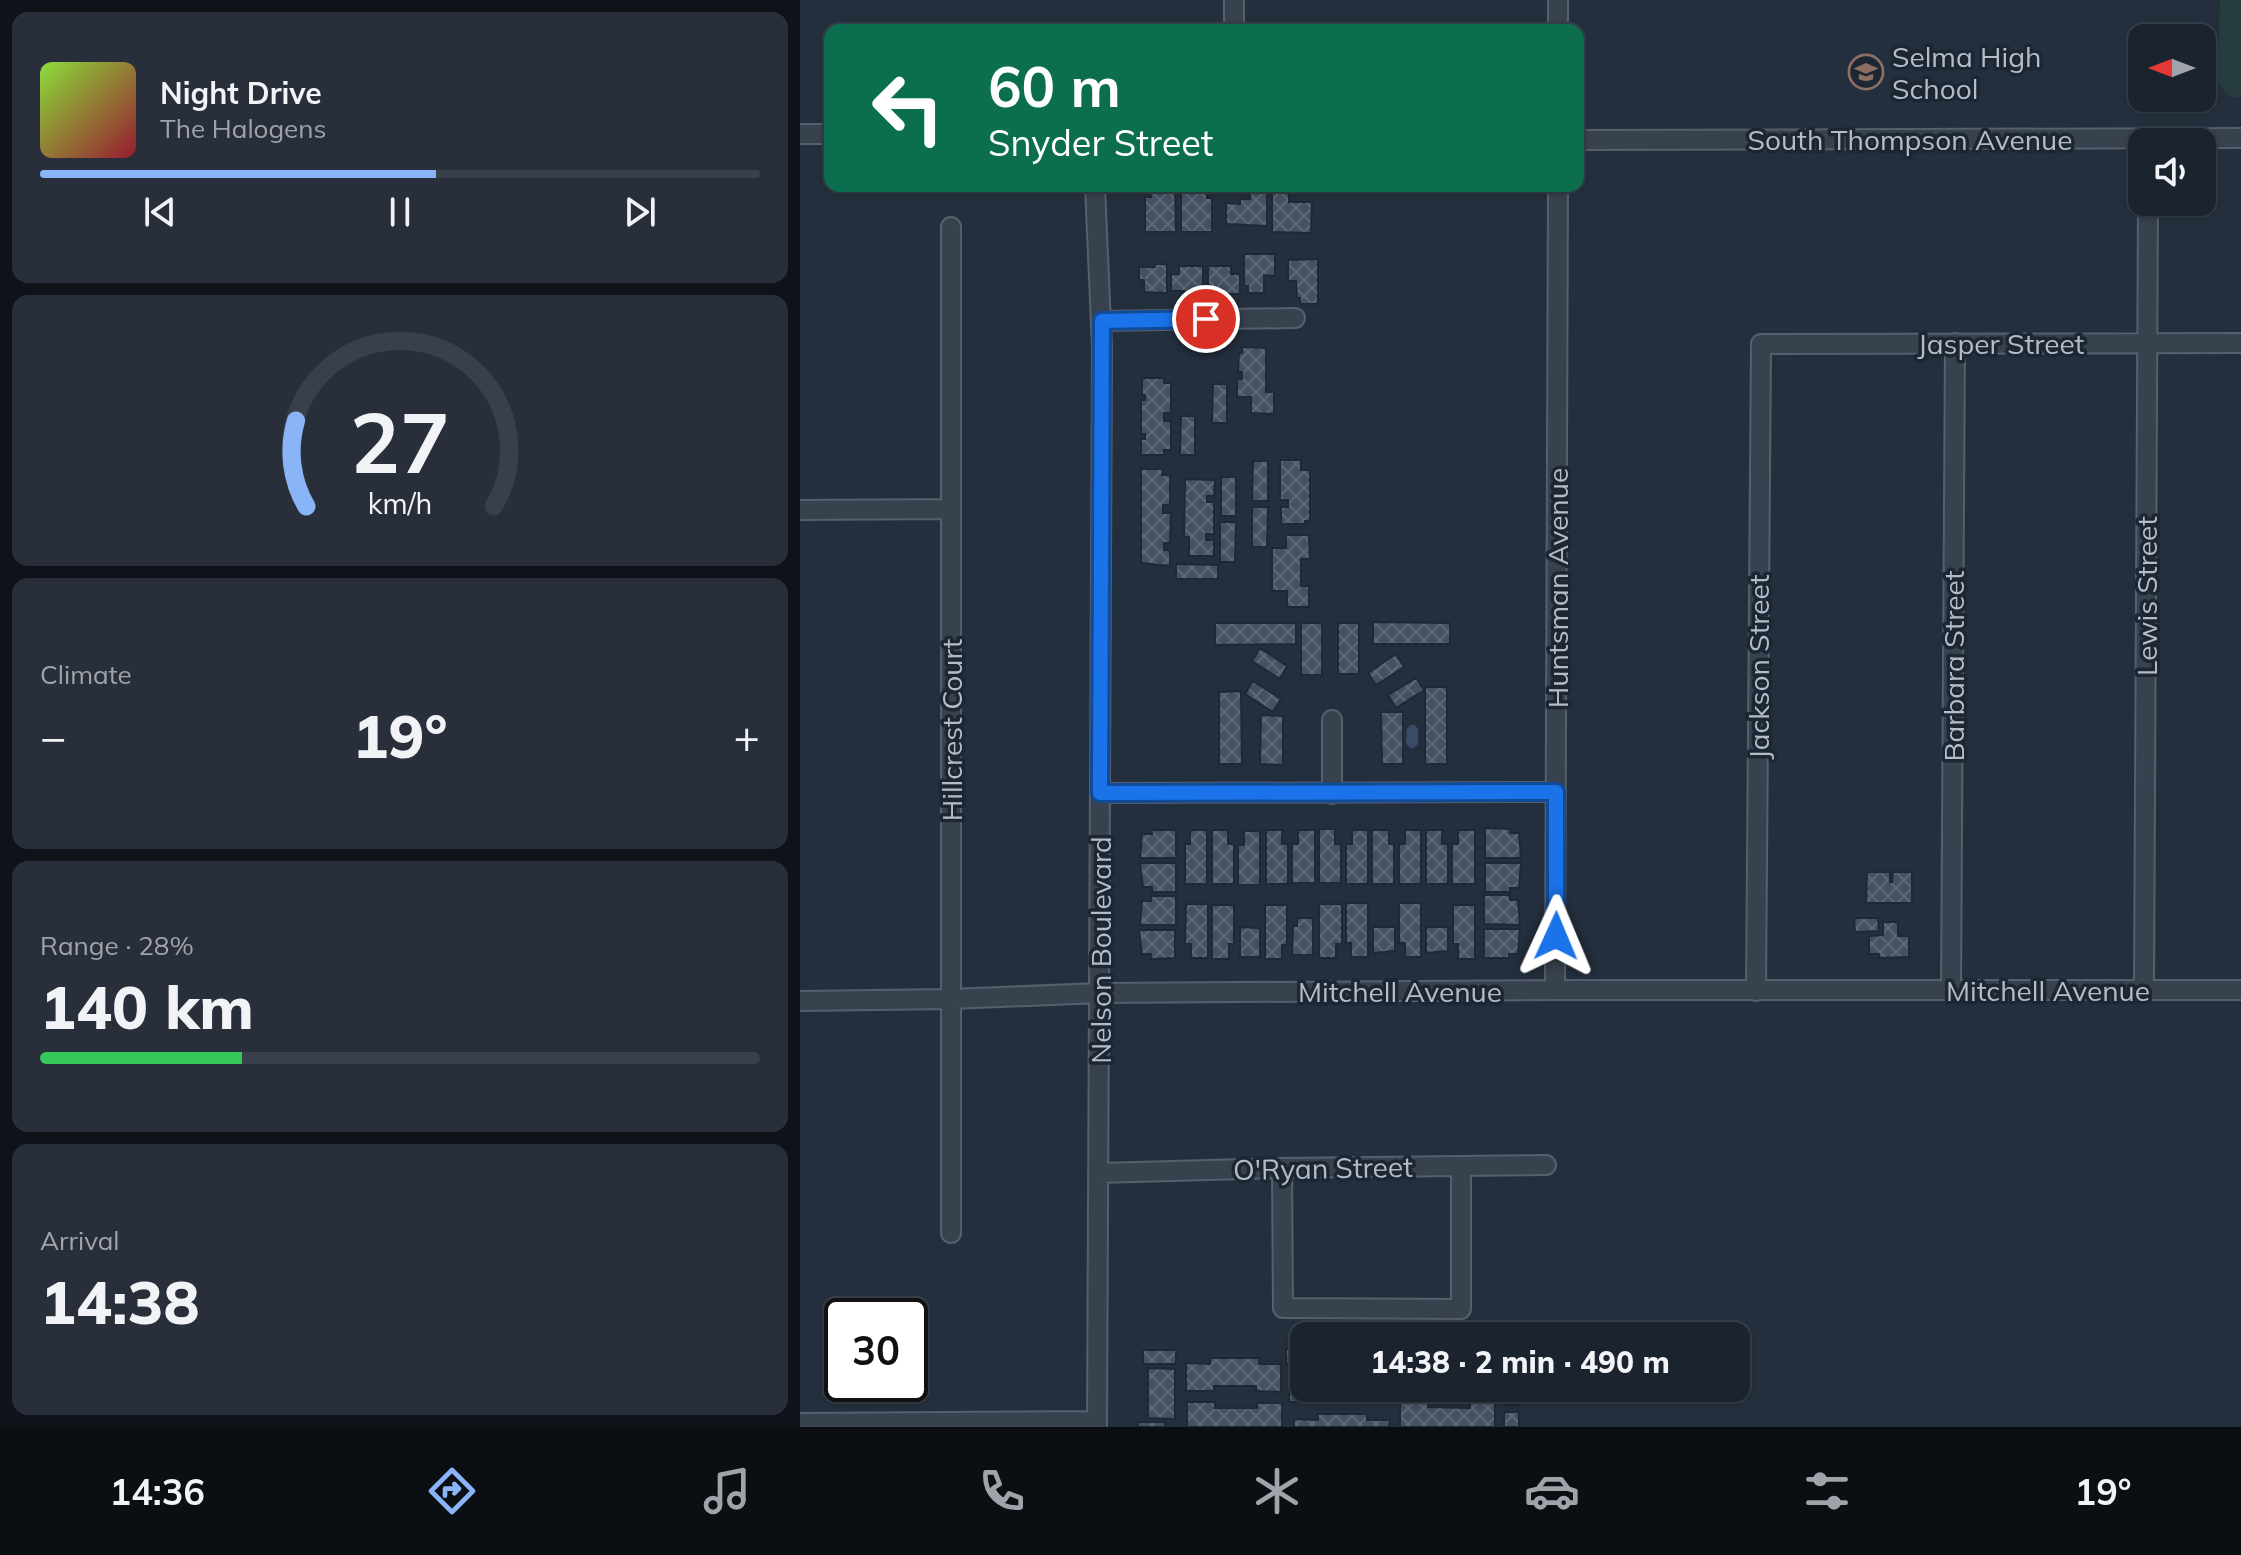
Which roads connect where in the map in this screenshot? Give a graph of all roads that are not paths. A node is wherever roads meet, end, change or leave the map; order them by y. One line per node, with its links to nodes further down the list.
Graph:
1 (1234, 0): 3 (street)
2 (1558, 0): 4 (street)
3 (1234, 24)
4 (1558, 24)
5 (800, 134): 6 (street)
6 (824, 134)
7 (2241, 138): 8 (street, South Thompson Avenue)
8 (2216, 139)
9 (1584, 140): 10 (street, South Thompson Avenue)
10 (2128, 140)
11 (1095, 192): 16 (street, Nelson Boulevard)
12 (1558, 192): 24 (street, Huntsman Avenue)
13 (2148, 216): 17 (street, Lewis Street)
14 (951, 227): 21 (street, Hillcrest Court)
15 (1295, 318): 16 (street)
16 (1102, 321): 25 (street, Nelson Boulevard)
17 (2147, 342): 18 (street, Jasper Street); 19 (street, Jasper Street); 28 (street, Lewis Street)
18 (1955, 343): 20 (street, Jasper Street); 27 (street, Barbara Street)
19 (2241, 343)
20 (1761, 344): 31 (street, Jackson Street)
21 (951, 509): 22 (street); 33 (street, Hillcrest Court)
22 (800, 510)
23 (1332, 720): 26 (street)
24 (1556, 792): 26 (street); 29 (street, Huntsman Avenue)
25 (1100, 793): 26 (street); 32 (street, Nelson Boulevard)
26 (1332, 794)
27 (1951, 989): 28 (street, Mitchell Avenue); 31 (street, Mitchell Avenue)
28 (2144, 989): 30 (street, Mitchell Avenue)
29 (1555, 990): 31 (street, Mitchell Avenue); 32 (street, Mitchell Avenue)
30 (2241, 990)
31 (1756, 991)
32 (1100, 993): 33 (street, Mitchell Avenue); 38 (street, Nelson Boulevard)
33 (951, 999): 34 (street, Mitchell Avenue); 39 (street, Hillcrest Court)
34 (800, 1001)
35 (1546, 1165): 36 (street, O'Ryan Street)
36 (1461, 1167): 37 (street, O'Ryan Street); 37 (street)
37 (1282, 1168): 38 (street, O'Ryan Street)
38 (1099, 1173): 41 (street, Nelson Boulevard)
39 (951, 1233)
40 (800, 1423): 42 (street)
41 (1097, 1424): 42 (street)
42 (875, 1426)

